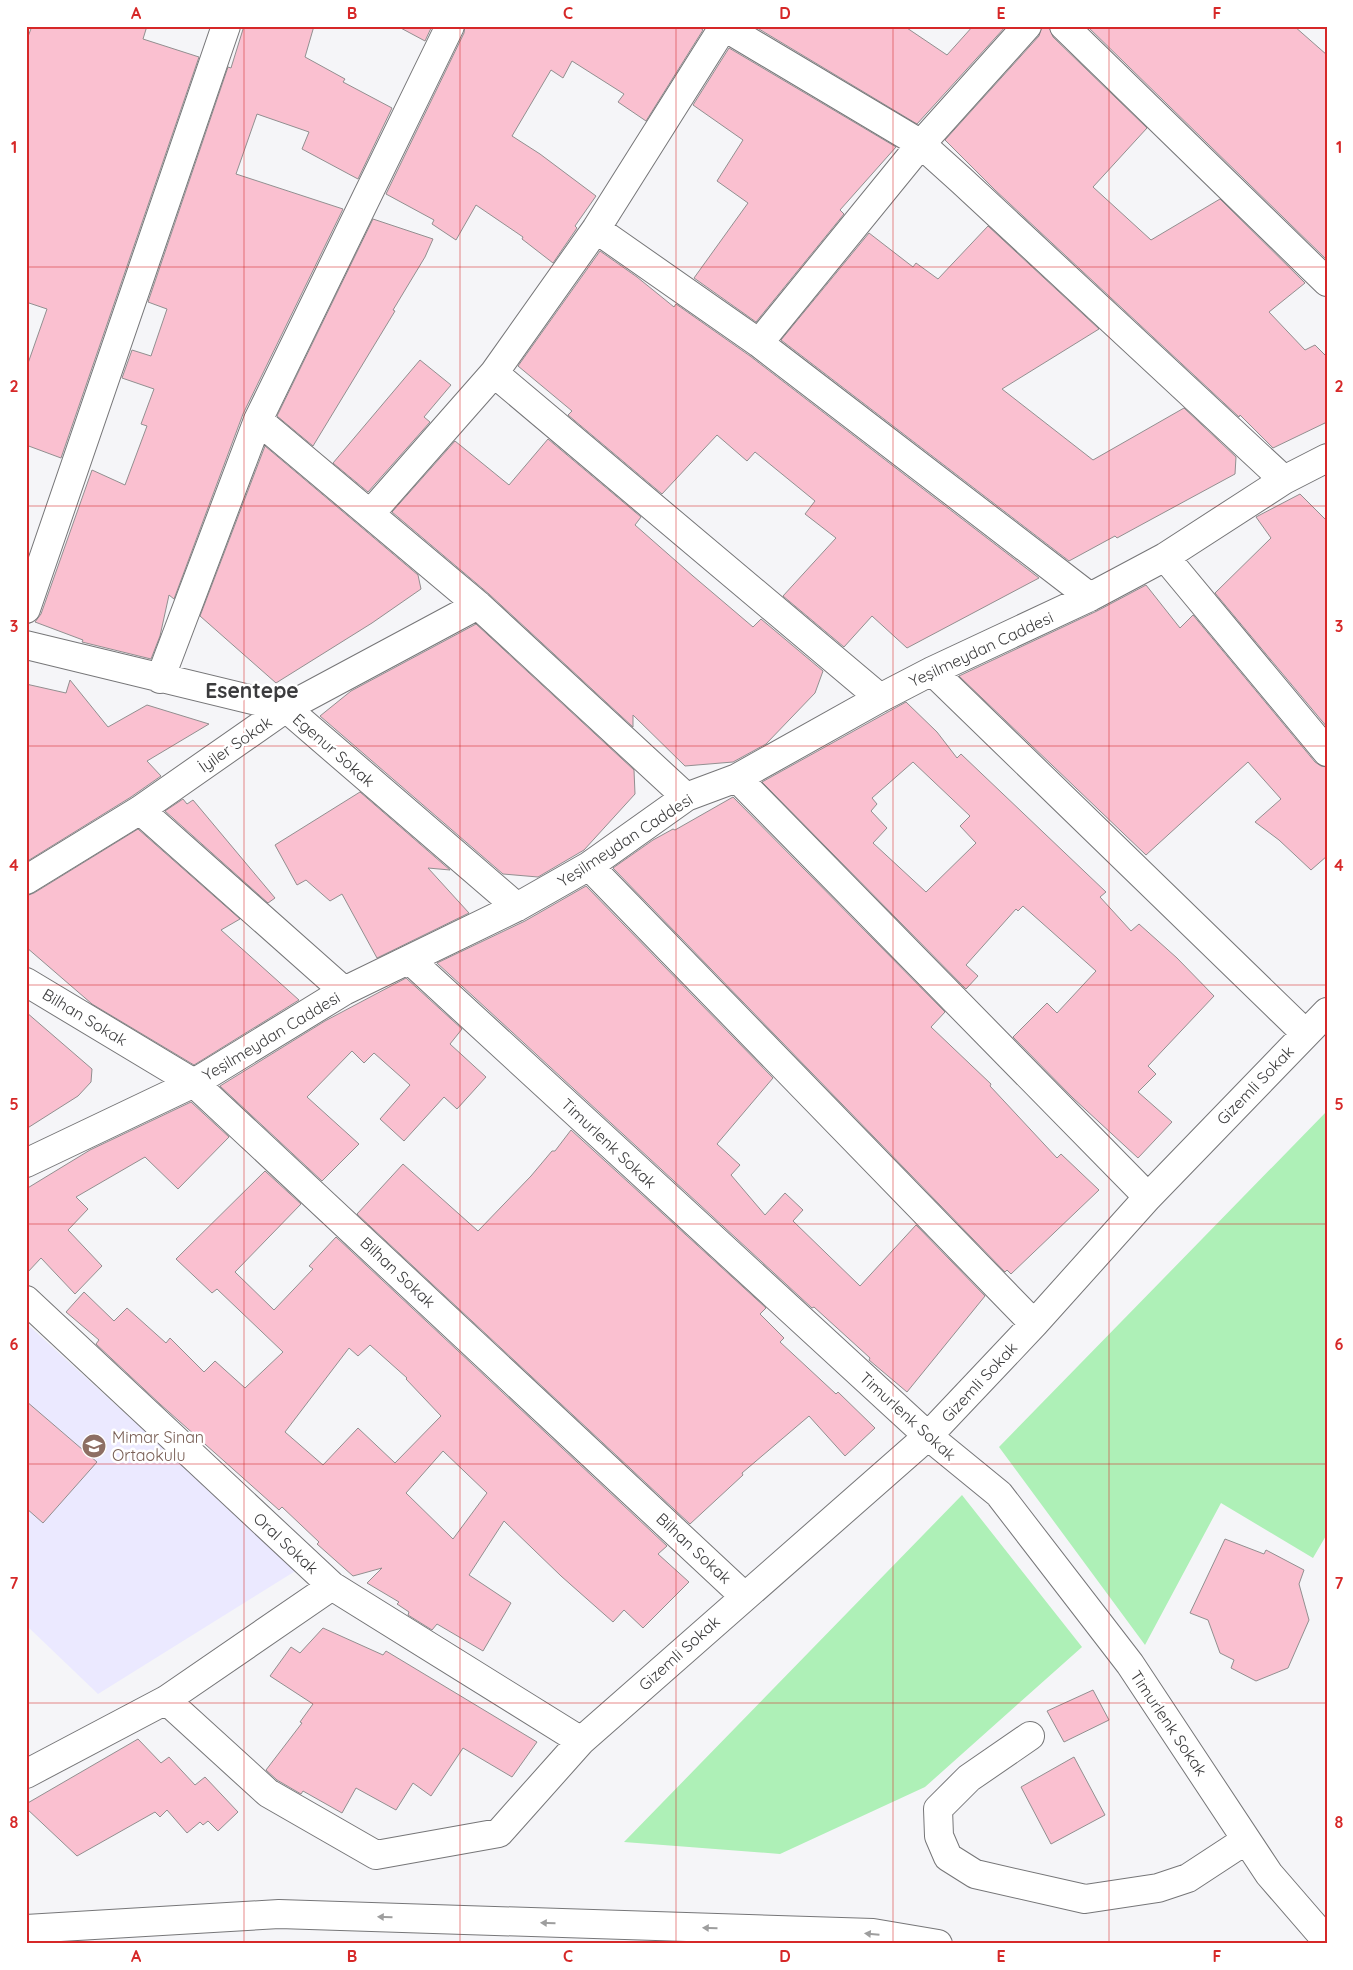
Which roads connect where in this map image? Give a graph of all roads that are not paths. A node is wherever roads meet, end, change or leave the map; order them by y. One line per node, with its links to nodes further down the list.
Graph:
1 (226, 26): 18 (main road)
2 (450, 26): 11 (main road)
3 (723, 26): 6 (main road); 7 (main road)
4 (1027, 26): 6 (main road)
5 (1064, 26): 8 (main road)
6 (921, 144): 9 (main road); 13 (main road)
7 (596, 229): 9 (main road); 10 (main road)
8 (1327, 282)
9 (759, 343): 16 (main road)
10 (494, 374): 14 (main road); 22 (main road)
11 (258, 420): 14 (main road); 21 (main road)
12 (1323, 465): 13 (main road, Yeşilmeydan Caddesi)
13 (1284, 480): 15 (main road, Yeşilmeydan Caddesi)
14 (370, 514): 17 (main road)
15 (1165, 556): 16 (main road, Yeşilmeydan Caddesi); 24 (main road)
16 (1090, 597): 20 (main road, Yeşilmeydan Caddesi)
17 (478, 605): 23 (main road, İyiler Sokak); 26 (main road)
18 (26, 608)
19 (26, 645): 21 (main road, Egenur Sokak)
20 (932, 671): 22 (main road, Yeşilmeydan Caddesi); 35 (main road)
21 (160, 679): 23 (main road, Egenur Sokak)
22 (880, 698): 25 (main road, Yeşilmeydan Caddesi)
23 (286, 708): 27 (main road, İyiler Sokak); 30 (main road, Egenur Sokak)
24 (1327, 752)
25 (737, 778): 26 (main road, Yeşilmeydan Caddesi); 38 (main road)
26 (686, 797): 28 (main road, Yeşilmeydan Caddesi)
27 (140, 810): 29 (main road, İyiler Sokak); 33 (main road)
28 (590, 866): 30 (main road, Yeşilmeydan Caddesi); 40 (main road)
29 (26, 880)
30 (517, 907): 31 (main road, Yeşilmeydan Caddesi)
31 (410, 961): 33 (main road, Yeşilmeydan Caddesi); 41 (main road, Timurlenk Sokak)
32 (26, 982): 36 (main road, Bilhan Sokak)
33 (344, 991): 36 (main road, Yeşilmeydan Caddesi)
34 (1327, 1012): 35 (main road, Gizemli Sokak)
35 (1305, 1033): 38 (main road, Gizemli Sokak)
36 (194, 1083): 37 (main road, Yeşilmeydan Caddesi); 43 (main road, Bilhan Sokak)
37 (26, 1163)
38 (1148, 1197): 40 (main road, Gizemli Sokak)
39 (26, 1300): 42 (main road, Oral Sokak)
40 (1034, 1324): 41 (main road, Gizemli Sokak)
41 (928, 1436): 43 (main road, Gizemli Sokak); 48 (main road, Timurlenk Sokak)
42 (332, 1586): 44 (main road); 46 (main road, Oral Sokak)
43 (744, 1596): 46 (main road, Gizemli Sokak)
44 (166, 1700): 46 (main road, Gizemli Sokak); 47 (main road)
45 (1030, 1736): 48 (main road)
46 (581, 1741)
47 (26, 1774)
48 (1246, 1840): 50 (main road, Timurlenk Sokak)
49 (26, 1929): 51 (main road, one-way to 49)
50 (1327, 1942)
51 (938, 1944)

